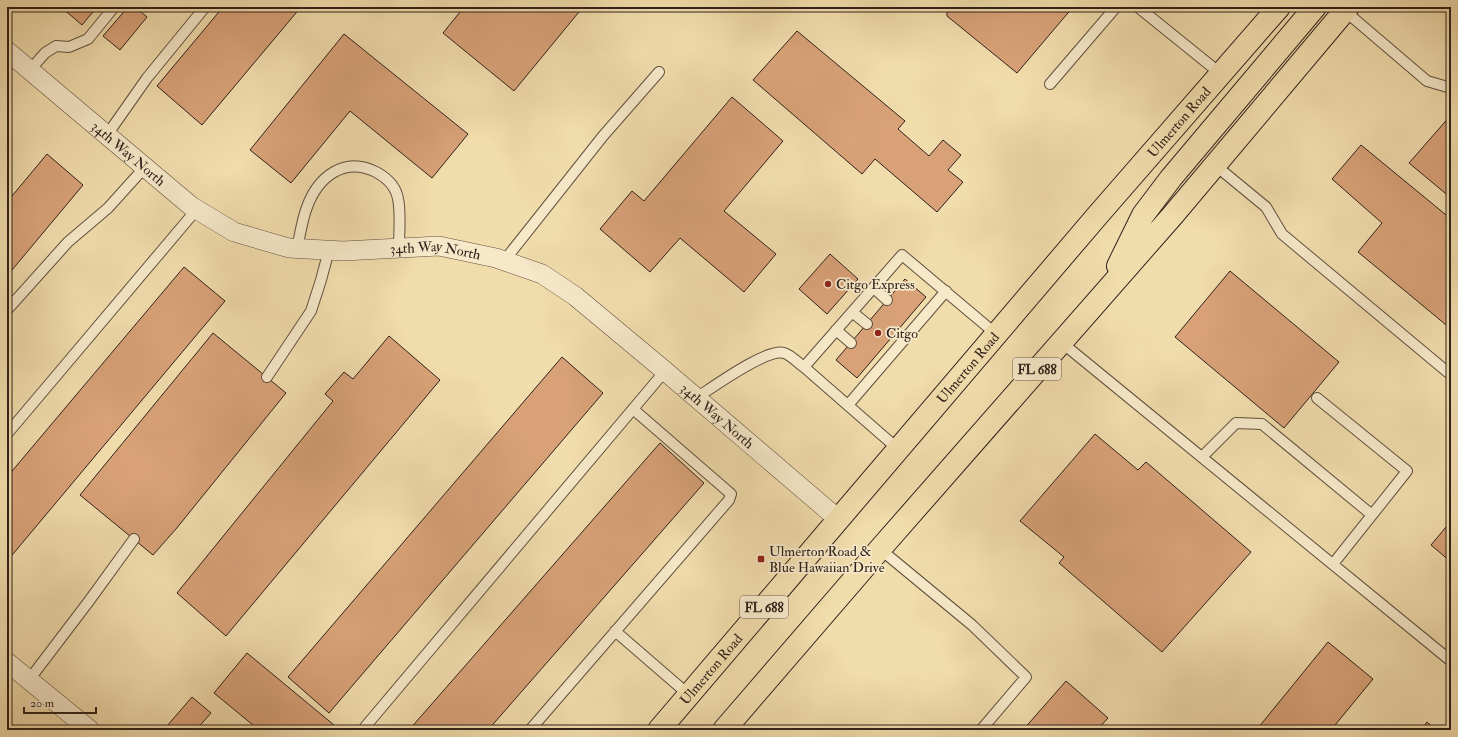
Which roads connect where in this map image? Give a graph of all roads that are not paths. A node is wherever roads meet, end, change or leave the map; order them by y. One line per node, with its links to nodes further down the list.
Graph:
1 (114, 7): 9 (lane)
2 (205, 7): 14 (lane)
3 (1116, 7): 12 (lane)
4 (1138, 7): 11 (lane)
5 (1279, 7): 11 (main road, Ulmerton Road / FL 688)
6 (1316, 7): 24 (main road, Ulmerton Road)
7 (1346, 9): 13 (lane); 15 (main road, Ulmerton Road / FL 688)
8 (7, 51): 9 (street, 34th Way North)
9 (30, 70): 14 (street, 34th Way North)
10 (659, 72): 21 (lane)
11 (1221, 74): 30 (main road, Ulmerton Road / FL 688)
12 (1050, 84)
13 (1451, 88)
14 (107, 135): 16 (street, 34th Way North)
15 (1215, 165): 24 (main road, Ulmerton Road / FL 688); 37 (lane)
16 (145, 167): 17 (street, 34th Way North); 26 (lane)
17 (197, 209): 19 (street, 34th Way North); 43 (lane)
18 (399, 248): 19 (lane); 20 (street, 34th Way North); 21 (street, 34th Way North)
19 (297, 249): 20 (street, 34th Way North)
20 (329, 250): 38 (lane)
21 (504, 260): 36 (street, 34th Way North)
22 (874, 288): 23 (lane); 25 (lane); 27 (lane)
23 (946, 291): 30 (lane); 34 (lane)
24 (1105, 292): 32 (main road, Ulmerton Road / FL 688)
25 (887, 300)
26 (7, 310)
27 (852, 312): 28 (lane); 29 (lane)
28 (867, 324)
29 (836, 330): 33 (lane); 35 (lane)
30 (996, 334): 44 (main road, Ulmerton Road / FL 688)
31 (888, 342): 34 (lane)
32 (1061, 342): 45 (lane); 49 (main road, Ulmerton Road / FL 688)
33 (851, 343)
34 (896, 349): 41 (lane)
35 (804, 367): 39 (lane); 41 (lane)
36 (665, 371): 39 (street, 34th Way North); 42 (lane)
37 (1451, 375)
38 (267, 377)
39 (696, 398): 47 (street, 34th Way North)
40 (1317, 398): 46 (lane)
41 (848, 405): 44 (lane)
42 (633, 409): 51 (lane); 57 (lane)
43 (7, 434)
44 (898, 449): 47 (main road, Ulmerton Road / FL 688)
45 (1202, 457): 46 (lane); 50 (lane)
46 (1372, 515): 50 (lane)
47 (838, 519): 55 (main road, Ulmerton Road / FL 688)
48 (134, 539): 54 (lane)
49 (880, 549): 60 (main road, Ulmerton Road / FL 688); 61 (lane)
50 (1333, 564): 52 (lane)
51 (616, 631): 55 (lane); 58 (lane)
52 (1451, 661)
53 (7, 662): 54 (street)
54 (29, 680): 56 (street)
55 (689, 695): 59 (main road, Ulmerton Road / FL 688)
56 (90, 730)
57 (367, 730)
58 (530, 730)
59 (660, 730)
60 (724, 730)
61 (981, 730)

